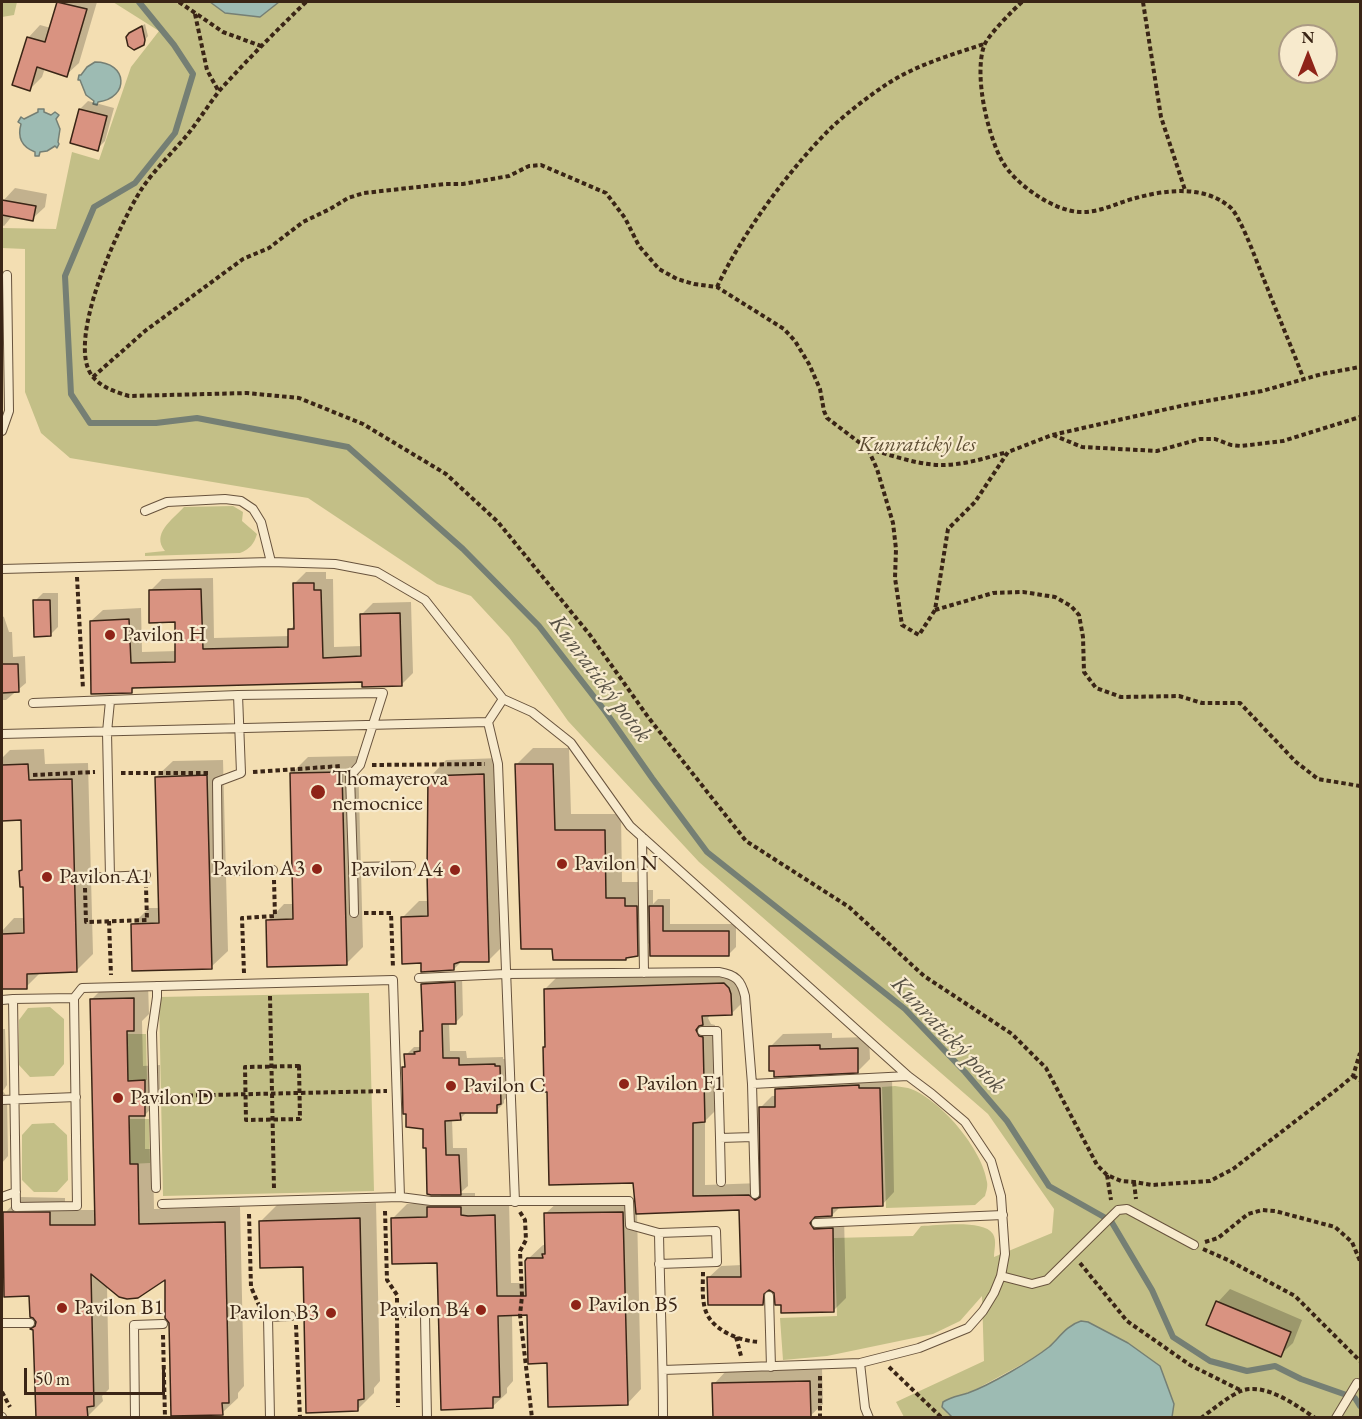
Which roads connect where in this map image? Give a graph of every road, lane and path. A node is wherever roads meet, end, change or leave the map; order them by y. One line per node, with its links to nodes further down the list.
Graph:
1 (179, 2): 5 (path)
2 (306, 2): 7 (path)
3 (1022, 2): 6 (path)
4 (1143, 2): 9 (path)
5 (195, 14): 7 (path); 8 (path)
6 (984, 44): 9 (path); 11 (path)
7 (261, 46): 8 (path)
8 (219, 92): 13 (path)
9 (1185, 190): 14 (path)
10 (8, 275): 16 (lane)
11 (717, 287): 13 (path); 18 (path)
12 (1360, 367): 14 (path)
13 (93, 377): 80 (path)
14 (1304, 380): 17 (path)
15 (1360, 417): 17 (path)
16 (2, 431)
17 (1052, 435): 19 (path)
18 (868, 449): 19 (path); 24 (path)
19 (1008, 452): 24 (path)
20 (145, 511): 21 (lane)
21 (271, 562): 22 (lane); 26 (lane)
22 (77, 567): 23 (lane); 27 (path)
23 (2, 569)
24 (935, 610): 41 (path)
25 (238, 695): 28 (lane); 31 (lane); 32 (lane)
26 (503, 699): 30 (lane); 42 (lane)
27 (84, 701): 28 (lane); 29 (lane)
28 (110, 701): 33 (lane)
29 (33, 703)
30 (488, 723): 31 (lane); 35 (lane)
31 (374, 725): 32 (lane); 36 (lane)
32 (239, 728): 33 (lane); 39 (lane)
33 (106, 732): 34 (lane); 37 (lane)
34 (2, 734)
35 (498, 764): 36 (path); 53 (lane)
36 (360, 765): 39 (path); 44 (lane)
37 (106, 772): 38 (path); 40 (path); 47 (lane)
38 (217, 773)
39 (241, 773): 45 (lane)
40 (33, 775)
41 (1360, 786)
42 (642, 837): 52 (lane); 65 (lane)
43 (411, 866): 44 (lane)
44 (353, 867): 49 (lane)
45 (273, 870): 54 (path)
46 (146, 875): 47 (lane); 50 (path)
47 (110, 877): 48 (lane)
48 (84, 878): 50 (path)
49 (354, 914): 51 (path)
50 (109, 921): 56 (path)
51 (393, 972)
52 (644, 973): 53 (lane); 68 (lane)
53 (506, 974): 55 (lane); 88 (lane)
54 (244, 976)
55 (419, 978)
56 (112, 981)
57 (269, 983): 58 (lane); 64 (path); 69 (lane)
58 (157, 986): 59 (lane); 73 (lane)
59 (74, 998): 61 (lane); 74 (lane)
60 (2, 999): 61 (lane)
61 (13, 999): 76 (lane)
62 (702, 1031): 79 (lane)
63 (1360, 1053): 66 (path)
64 (272, 1067): 70 (path); 71 (path); 72 (path)
65 (908, 1076): 68 (lane); 92 (lane)
66 (1353, 1076): 67 (path); 80 (path)
67 (1360, 1080)
68 (752, 1083): 78 (lane)
69 (398, 1091): 71 (path); 86 (lane)
70 (273, 1093): 71 (path); 72 (path); 77 (path)
71 (299, 1093): 77 (path)
72 (245, 1094): 73 (path); 77 (path)
73 (153, 1096): 82 (lane)
74 (76, 1097): 76 (lane); 83 (lane)
75 (2, 1100): 76 (lane)
76 (14, 1100): 83 (lane)
77 (274, 1119): 87 (path)
78 (753, 1137): 79 (lane); 84 (lane)
79 (720, 1138): 81 (lane)
80 (1107, 1175): 90 (path)
81 (721, 1182)
82 (156, 1188)
83 (16, 1192): 85 (lane)
84 (755, 1194)
85 (2, 1197)
86 (400, 1197): 87 (lane); 88 (lane)
87 (272, 1200): 89 (lane)
88 (514, 1202): 94 (lane); 126 (path)
89 (162, 1204)
90 (1118, 1210): 95 (lane); 96 (lane)
91 (385, 1211): 103 (path)
92 (1003, 1215): 93 (lane); 100 (lane)
93 (816, 1223)
94 (659, 1233): 98 (lane); 99 (lane)
95 (1194, 1245): 97 (path); 111 (path)
96 (1074, 1255): 100 (lane); 118 (path)
97 (1360, 1261)
98 (702, 1263): 99 (lane); 108 (path)
99 (659, 1264): 116 (lane)
100 (1001, 1276): 110 (lane)
101 (769, 1296): 109 (lane)
102 (291, 1316): 123 (lane); 124 (path)
103 (397, 1316): 104 (path); 119 (path)
104 (425, 1316): 125 (lane)
105 (2, 1323): 106 (lane)
106 (30, 1323)
107 (163, 1324): 121 (lane); 122 (path)
108 (735, 1336): 109 (path); 115 (path)
109 (771, 1343): 114 (lane)
110 (880, 1358): 112 (lane); 130 (path)
111 (1360, 1362)
112 (860, 1363): 113 (lane); 129 (lane)
113 (819, 1366): 114 (lane); 128 (path)
114 (771, 1367): 115 (lane)
115 (743, 1368): 116 (lane)
116 (663, 1370): 127 (lane)
117 (1357, 1383): 120 (lane)
118 (1242, 1391): 131 (path); 132 (path)
119 (398, 1407)
120 (1338, 1414)
121 (135, 1418)
122 (165, 1418)
123 (270, 1418)
124 (300, 1418)
125 (427, 1418)
126 (532, 1418)
127 (663, 1418)
128 (820, 1418)
129 (869, 1418)
130 (942, 1418)
131 (1201, 1418)
132 (1315, 1418)

